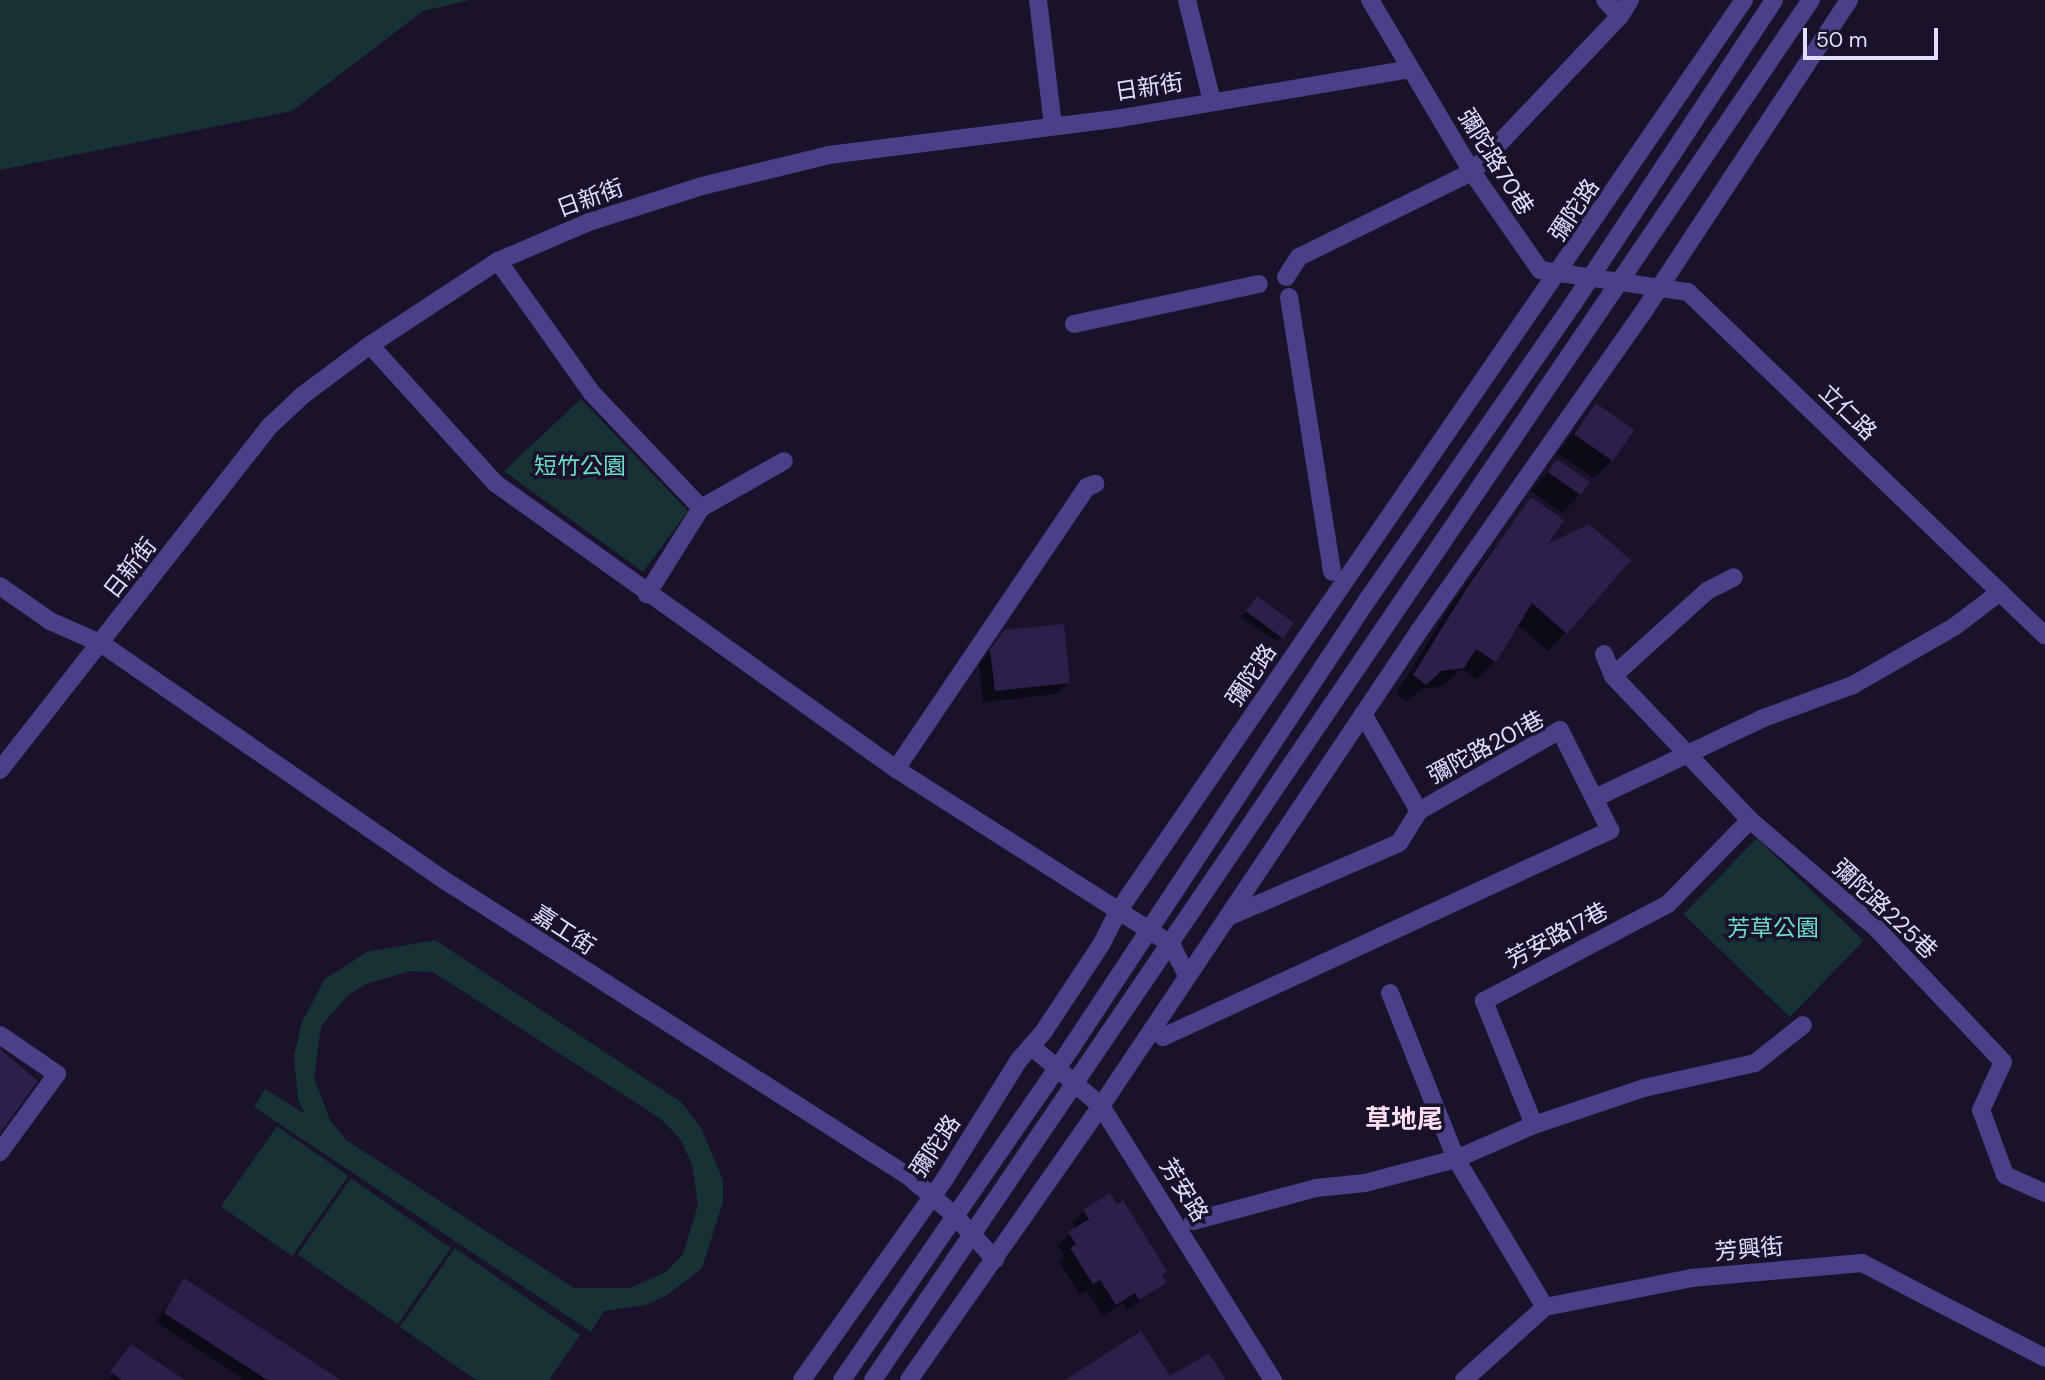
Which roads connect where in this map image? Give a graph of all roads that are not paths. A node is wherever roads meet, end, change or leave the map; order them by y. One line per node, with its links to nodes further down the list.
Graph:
1 (1038, 0): 13 (street)
2 (1186, 0): 12 (street)
3 (1370, 0): 11 (street, 彌陀路70巷)
4 (1605, 0): 10 (street)
5 (1630, 0): 10 (street)
6 (1744, 0): 16 (street, 彌陀路)
7 (1774, 0): 18 (street)
8 (1811, 0): 20 (street)
9 (1849, 0): 21 (street)
10 (1620, 16): 14 (street)
11 (1410, 69): 12 (street, 日新街); 14 (street, 彌陀路70巷)
12 (1212, 102): 13 (street, 日新街)
13 (1052, 125): 15 (street, 日新街)
14 (1472, 172): 16 (street, 彌陀路70巷); 17 (street)
15 (498, 261): 24 (street, 日新街); 27 (street)
16 (1560, 273): 18 (street, 彌陀路70巷); 44 (street, 彌陀路)
17 (1286, 277)
18 (1590, 277): 20 (street, 立仁路); 46 (street)
19 (1259, 284): 23 (street)
20 (1618, 284): 21 (street, 立仁路); 47 (street)
21 (1660, 289): 31 (street, 立仁路); 37 (street)
22 (1289, 297): 28 (street)
23 (1074, 324)
24 (370, 345): 32 (street); 34 (street, 日新街)
25 (785, 461): 27 (street)
26 (1095, 484): 39 (street)
27 (701, 508): 32 (street)
28 (1332, 572)
29 (1734, 578): 36 (street)
30 (0, 586): 34 (street, 嘉工街)
31 (2000, 592): 33 (street, 立仁路); 38 (street)
32 (647, 594): 39 (street)
33 (2045, 635)
34 (102, 644): 40 (street, 日新街); 61 (street, 嘉工街)
35 (1604, 654): 36 (street)
36 (1613, 676): 38 (street, 彌陀路225巷)
37 (1363, 714): 42 (street, 彌陀路201巷); 45 (street)
38 (1686, 753): 41 (street); 43 (street, 彌陀路225巷)
39 (896, 769): 44 (street)
40 (0, 770)
41 (1595, 798): 42 (street, 彌陀路201巷); 52 (street)
42 (1419, 811): 45 (street)
43 (1750, 820): 57 (street, 芳安路17巷); 60 (street, 彌陀路225巷)
44 (1119, 910): 46 (street); 53 (street, 彌陀路)
45 (1227, 918): 48 (street)
46 (1149, 930): 47 (street); 54 (street)
47 (1171, 944): 48 (street); 55 (street)
48 (1187, 975): 56 (street)
49 (1390, 993): 59 (street)
50 (1803, 1025): 57 (street)
51 (0, 1035): 58 (street)
52 (1163, 1037)
53 (1031, 1046): 54 (street, 芳安路); 61 (street, 彌陀路)
54 (1056, 1069): 55 (street, 芳安路); 62 (street)
55 (1076, 1084): 56 (street, 芳安路); 64 (street)
56 (1101, 1106): 65 (street); 72 (street, 芳安路)
57 (1534, 1125): 59 (street)
58 (0, 1152)
59 (1456, 1159): 63 (street); 66 (street)
60 (2045, 1193)
61 (932, 1195): 62 (street, 嘉工街); 68 (street, 彌陀路)
62 (953, 1214): 64 (street, 嘉工街); 69 (street)
63 (1193, 1221)
64 (971, 1234): 65 (street, 嘉工街); 70 (street)
65 (995, 1259): 71 (street)
66 (1545, 1307): 67 (street, 芳興街); 73 (street)
67 (2045, 1358)
68 (802, 1380)
69 (842, 1380)
70 (873, 1380)
71 (909, 1380)
72 (1273, 1380)
73 (1464, 1380)

